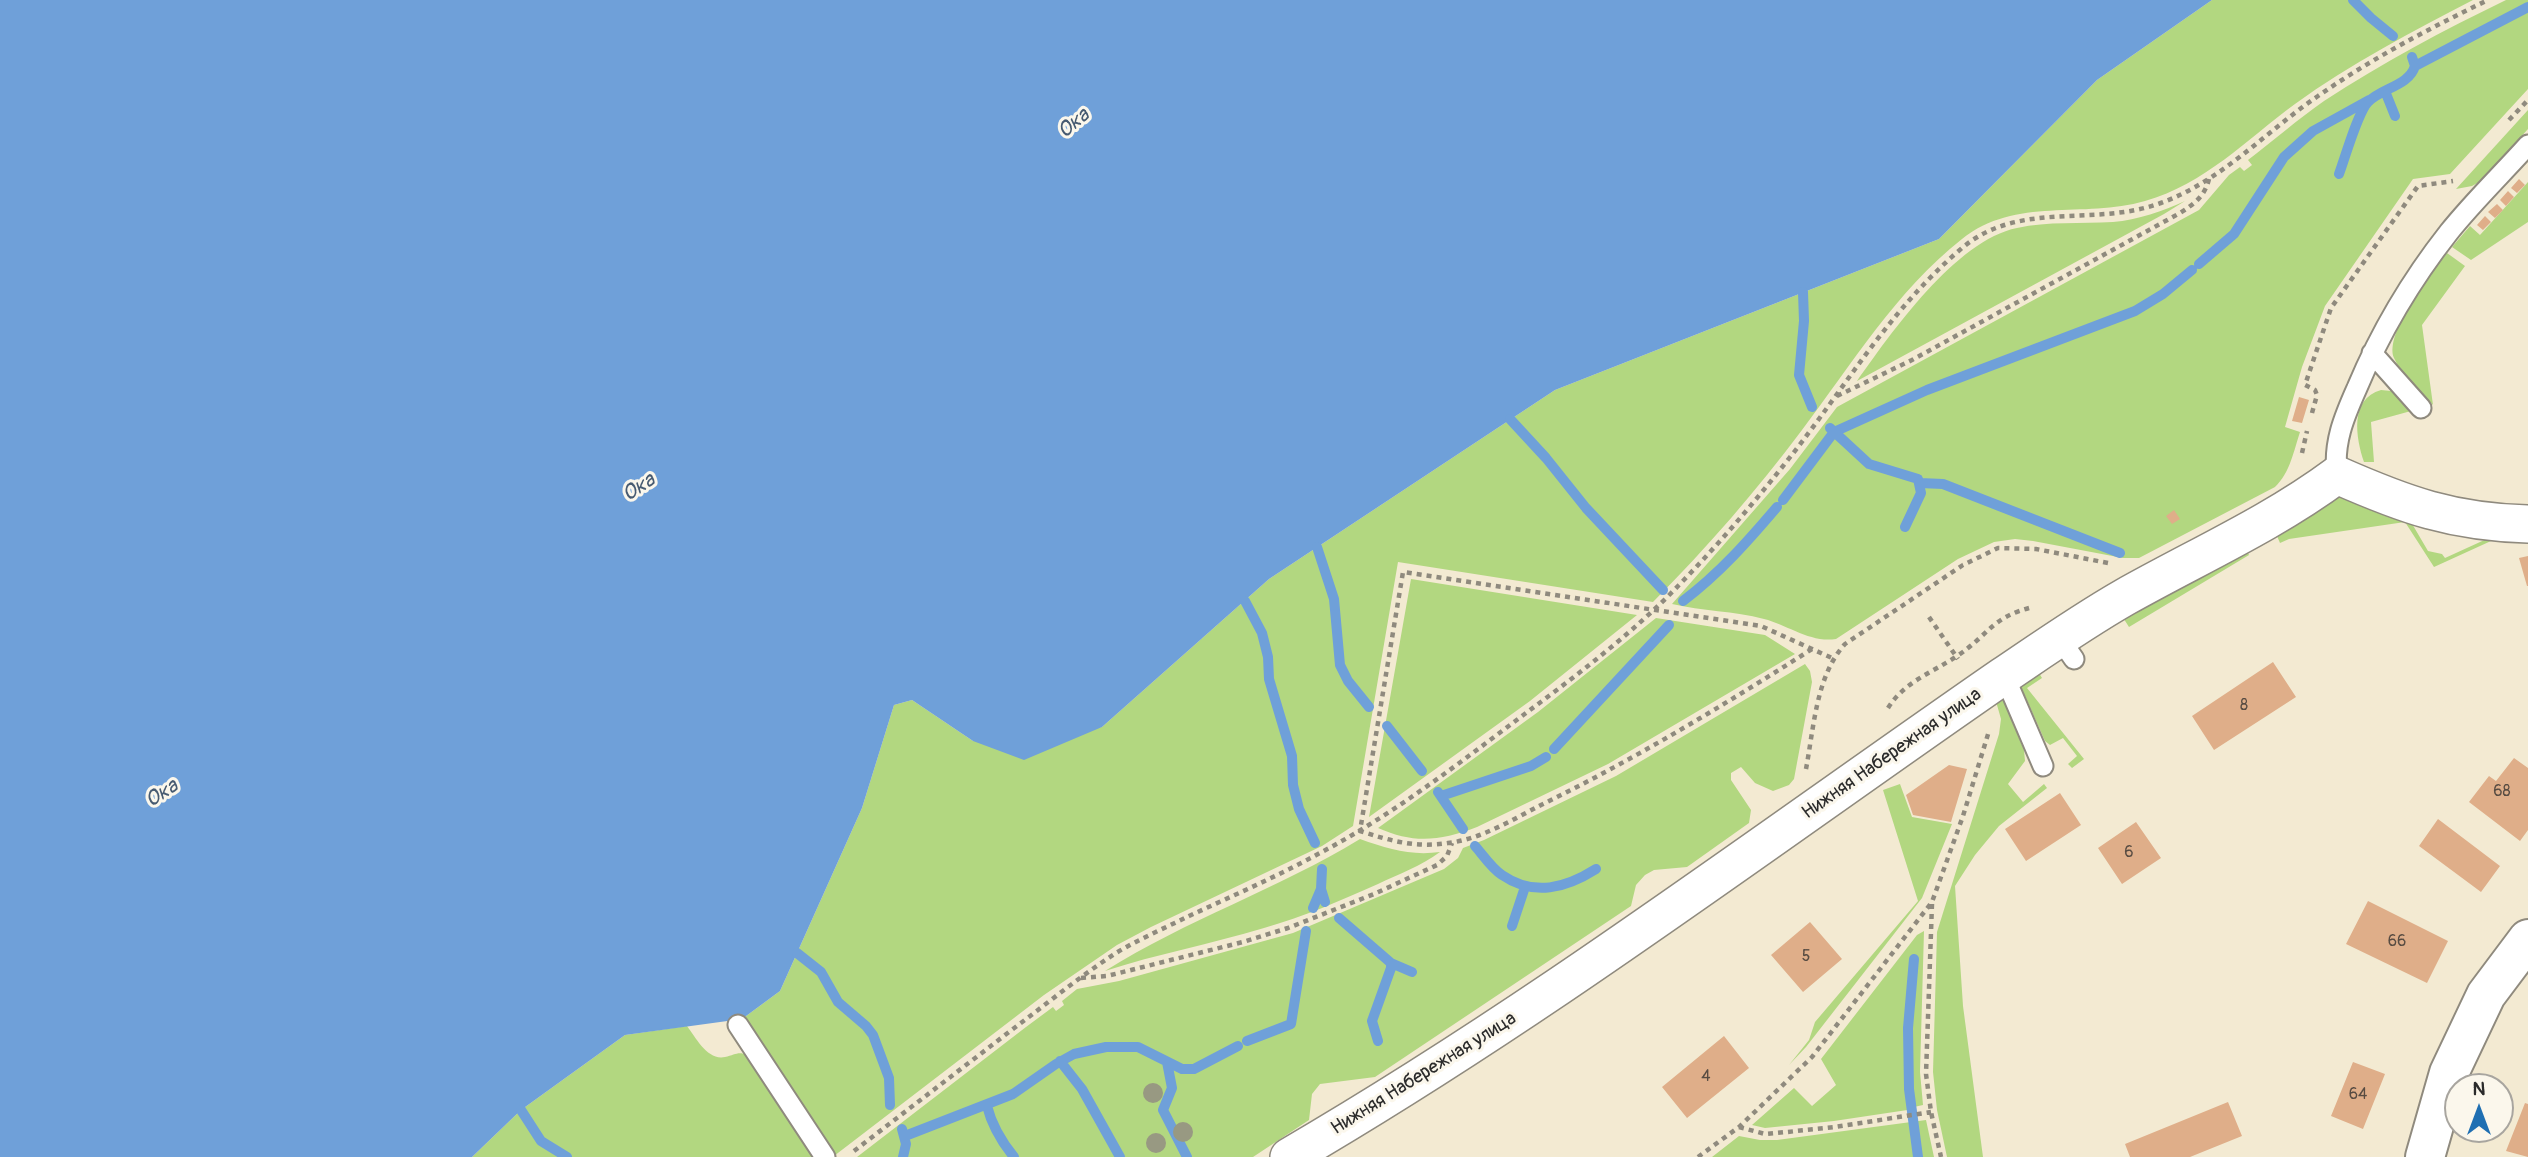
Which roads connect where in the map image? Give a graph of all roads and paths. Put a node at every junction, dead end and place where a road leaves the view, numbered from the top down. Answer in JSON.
{"nodes":[{"id":1,"x":2488,"y":0,"type":"edge"},
{"id":2,"x":2528,"y":100,"type":"edge"},
{"id":3,"x":2503,"y":127,"type":"dead end"},
{"id":4,"x":2528,"y":145,"type":"edge"},
{"id":5,"x":2460,"y":173,"type":"dead end"},
{"id":6,"x":2209,"y":179,"type":"junction"},
{"id":7,"x":2372,"y":353,"type":"junction"},
{"id":8,"x":1836,"y":397,"type":"junction"},
{"id":9,"x":2421,"y":408,"type":"dead end"},
{"id":10,"x":2300,"y":458,"type":"dead end"},
{"id":11,"x":2337,"y":475,"type":"junction"},
{"id":12,"x":2528,"y":524,"type":"edge"},
{"id":13,"x":2114,"y":565,"type":"dead end"},
{"id":14,"x":2035,"y":607,"type":"dead end"},
{"id":15,"x":1651,"y":611,"type":"junction"},
{"id":16,"x":1929,"y":617,"type":"dead end"},
{"id":17,"x":1812,"y":649,"type":"junction"},
{"id":18,"x":1956,"y":657,"type":"junction"},
{"id":19,"x":1832,"y":658,"type":"junction"},
{"id":20,"x":1962,"y":666,"type":"dead end"},
{"id":21,"x":2004,"y":675,"type":"junction"},
{"id":22,"x":1884,"y":715,"type":"dead end"},
{"id":23,"x":1991,"y":722,"type":"dead end"},
{"id":24,"x":2043,"y":766,"type":"dead end"},
{"id":25,"x":1806,"y":771,"type":"dead end"},
{"id":26,"x":1360,"y":831,"type":"junction"},
{"id":27,"x":1452,"y":843,"type":"junction"},
{"id":28,"x":1932,"y":902,"type":"junction"},
{"id":29,"x":2528,"y":939,"type":"edge"},
{"id":30,"x":1080,"y":978,"type":"junction"},
{"id":31,"x":738,"y":1025,"type":"dead end"},
{"id":32,"x":1931,"y":1112,"type":"junction"},
{"id":33,"x":1739,"y":1127,"type":"junction"},
{"id":34,"x":825,"y":1157,"type":"edge"},
{"id":35,"x":846,"y":1157,"type":"edge"},
{"id":36,"x":1289,"y":1157,"type":"edge"},
{"id":37,"x":1698,"y":1157,"type":"edge"},
{"id":38,"x":1941,"y":1157,"type":"edge"},
{"id":39,"x":2425,"y":1157,"type":"edge"}],
"edges":[{"from":1,"to":6,"type":"path"},
{"from":2,"to":3,"type":"path"},
{"from":4,"to":7,"type":"lane"},
{"from":5,"to":10,"type":"path"},
{"from":6,"to":8,"type":"path"},
{"from":6,"to":8,"type":"path"},
{"from":7,"to":9,"type":"lane"},
{"from":7,"to":11,"type":"lane"},
{"from":8,"to":15,"type":"path"},
{"from":11,"to":12,"type":"street"},
{"from":11,"to":21,"type":"street","name":"Нижняя Набережная улица"},
{"from":13,"to":19,"type":"path"},
{"from":14,"to":18,"type":"path"},
{"from":15,"to":17,"type":"path"},
{"from":15,"to":26,"type":"path"},
{"from":15,"to":26,"type":"path"},
{"from":16,"to":18,"type":"path"},
{"from":17,"to":19,"type":"path"},
{"from":17,"to":27,"type":"path"},
{"from":18,"to":20,"type":"path"},
{"from":18,"to":22,"type":"path"},
{"from":19,"to":25,"type":"path"},
{"from":21,"to":24,"type":"lane"},
{"from":21,"to":36,"type":"street","name":"Нижняя Набережная улица"},
{"from":23,"to":28,"type":"path"},
{"from":26,"to":27,"type":"path"},
{"from":26,"to":30,"type":"path"},
{"from":27,"to":30,"type":"path"},
{"from":28,"to":32,"type":"path"},
{"from":28,"to":33,"type":"path"},
{"from":29,"to":39,"type":"street"},
{"from":30,"to":35,"type":"path"},
{"from":31,"to":34,"type":"lane"},
{"from":32,"to":33,"type":"path"},
{"from":32,"to":38,"type":"path"},
{"from":33,"to":37,"type":"path"}]}
